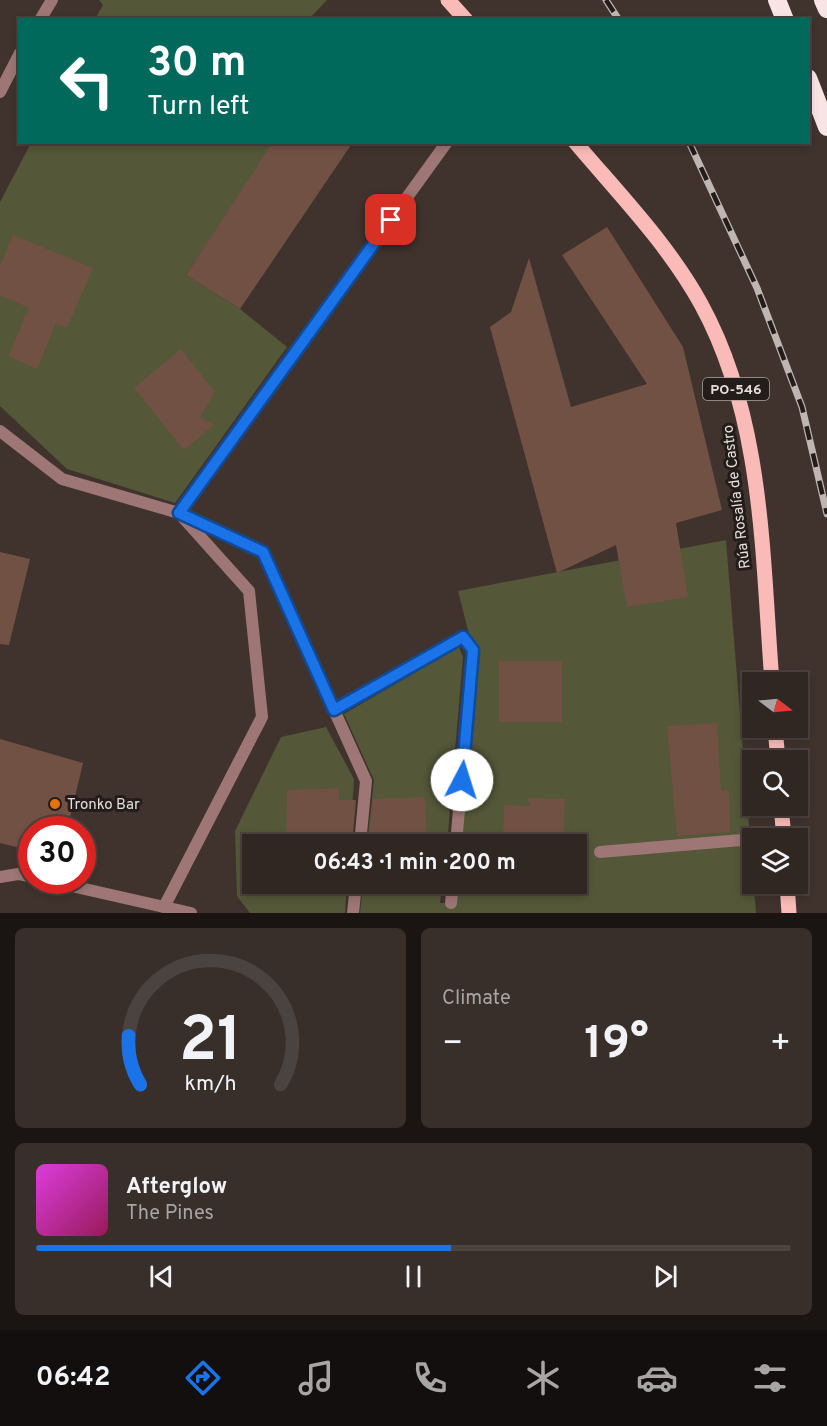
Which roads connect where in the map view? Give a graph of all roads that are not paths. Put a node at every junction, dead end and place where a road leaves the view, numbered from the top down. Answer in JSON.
{"nodes":[{"id":1,"x":52,"y":0,"type":"edge"},
{"id":2,"x":448,"y":0,"type":"edge"},
{"id":3,"x":777,"y":0,"type":"edge"},
{"id":4,"x":824,"y":0,"type":"edge"},
{"id":5,"x":827,"y":9,"type":"edge"},
{"id":6,"x":41,"y":18,"type":"edge"},
{"id":7,"x":464,"y":18,"type":"edge"},
{"id":8,"x":784,"y":18,"type":"edge"},
{"id":9,"x":18,"y":57,"type":"edge"},
{"id":10,"x":810,"y":83,"type":"edge"},
{"id":11,"x":0,"y":92,"type":"edge"},
{"id":12,"x":827,"y":127,"type":"edge"},
{"id":13,"x":446,"y":144,"type":"edge"},
{"id":14,"x":577,"y":144,"type":"edge"},
{"id":15,"x":0,"y":431,"type":"edge"},
{"id":16,"x":179,"y":513,"type":"junction"},
{"id":17,"x":771,"y":672,"type":"edge"},
{"id":18,"x":334,"y":710,"type":"junction"},
{"id":19,"x":361,"y":834,"type":"edge"},
{"id":20,"x":457,"y":834,"type":"edge"},
{"id":21,"x":742,"y":840,"type":"edge"},
{"id":22,"x":600,"y":852,"type":"dead end"},
{"id":23,"x":18,"y":874,"type":"edge"},
{"id":24,"x":0,"y":877,"type":"edge"},
{"id":25,"x":96,"y":892,"type":"edge"},
{"id":26,"x":355,"y":894,"type":"edge"},
{"id":27,"x":452,"y":894,"type":"edge"},
{"id":28,"x":788,"y":894,"type":"edge"},
{"id":29,"x":451,"y":903,"type":"dead end"},
{"id":30,"x":164,"y":907,"type":"junction"},
{"id":31,"x":191,"y":913,"type":"edge"},
{"id":32,"x":353,"y":913,"type":"edge"},
{"id":33,"x":789,"y":913,"type":"edge"}],
"edges":[{"from":1,"to":6,"type":"street"},
{"from":2,"to":7,"type":"main road"},
{"from":3,"to":8,"type":"highway"},
{"from":4,"to":5,"type":"highway"},
{"from":9,"to":11,"type":"street"},
{"from":10,"to":12,"type":"highway"},
{"from":13,"to":16,"type":"street"},
{"from":14,"to":17,"type":"main road","name":"Rúa Rosalía de Castro","number":"PO-546"},
{"from":15,"to":16,"type":"street"},
{"from":16,"to":18,"type":"street"},
{"from":16,"to":30,"type":"street"},
{"from":18,"to":19,"type":"street"},
{"from":18,"to":20,"type":"street"},
{"from":21,"to":22,"type":"street"},
{"from":23,"to":24,"type":"street"},
{"from":25,"to":30,"type":"street"},
{"from":26,"to":32,"type":"street"},
{"from":27,"to":29,"type":"street"},
{"from":28,"to":33,"type":"main road"},
{"from":30,"to":31,"type":"street"}]}
